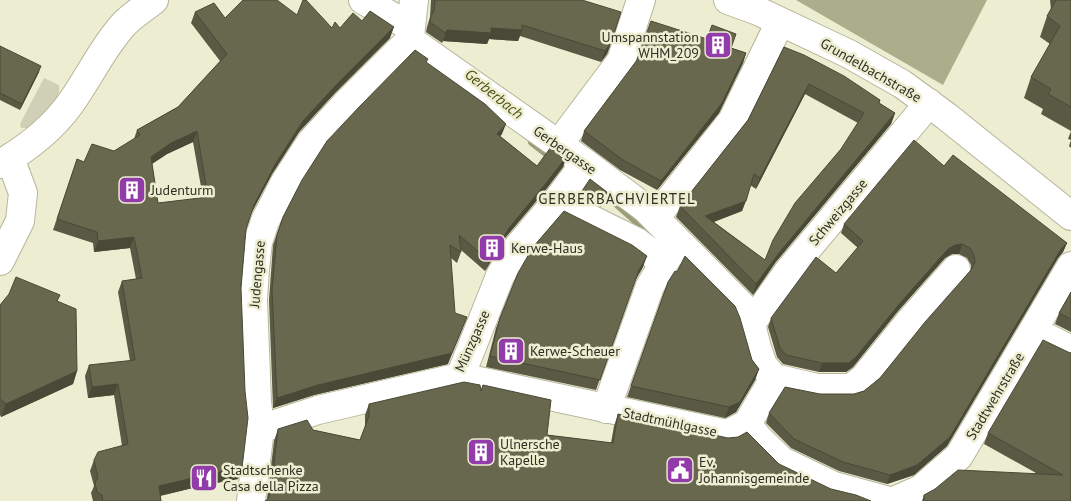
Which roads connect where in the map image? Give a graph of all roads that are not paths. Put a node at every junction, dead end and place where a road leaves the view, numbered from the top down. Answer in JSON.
{"nodes":[{"id":1,"x":154,"y":0,"type":"edge"},
{"id":2,"x":364,"y":0,"type":"edge"},
{"id":3,"x":414,"y":0,"type":"edge"},
{"id":4,"x":641,"y":0,"type":"edge"},
{"id":5,"x":728,"y":0,"type":"edge"},
{"id":6,"x":780,"y":22,"type":"junction"},
{"id":7,"x":410,"y":34,"type":"junction"},
{"id":8,"x":929,"y":103,"type":"junction"},
{"id":9,"x":558,"y":145,"type":"junction"},
{"id":10,"x":5,"y":161,"type":"edge"},
{"id":11,"x":585,"y":163,"type":"junction"},
{"id":12,"x":556,"y":202,"type":"junction"},
{"id":13,"x":1071,"y":216,"type":"edge"},
{"id":14,"x":655,"y":218,"type":"junction"},
{"id":15,"x":671,"y":253,"type":"junction"},
{"id":16,"x":0,"y":261,"type":"edge"},
{"id":17,"x":1071,"y":266,"type":"edge"},
{"id":18,"x":956,"y":269,"type":"dead end"},
{"id":19,"x":751,"y":324,"type":"junction"},
{"id":20,"x":1034,"y":332,"type":"junction"},
{"id":21,"x":1071,"y":350,"type":"edge"},
{"id":22,"x":460,"y":376,"type":"junction"},
{"id":23,"x":774,"y":378,"type":"junction"},
{"id":24,"x":606,"y":409,"type":"junction"},
{"id":25,"x":747,"y":424,"type":"junction"},
{"id":26,"x":260,"y":429,"type":"junction"},
{"id":27,"x":252,"y":501,"type":"edge"},
{"id":28,"x":889,"y":501,"type":"edge"},
{"id":29,"x":894,"y":501,"type":"edge"}],
"edges":[{"from":1,"to":10,"type":"street"},
{"from":2,"to":7,"type":"street","name":"Gerbergasse"},
{"from":3,"to":7,"type":"street"},
{"from":4,"to":9,"type":"street"},
{"from":5,"to":6,"type":"street","name":"Grundelbachstraße"},
{"from":6,"to":8,"type":"street","name":"Grundelbachstraße"},
{"from":6,"to":14,"type":"street"},
{"from":7,"to":9,"type":"street","name":"Gerbergasse"},
{"from":7,"to":26,"type":"street","name":"Judengasse"},
{"from":8,"to":13,"type":"street","name":"Grundelbachstraße"},
{"from":8,"to":19,"type":"street","name":"Schweizgasse"},
{"from":9,"to":11,"type":"street","name":"Gerbergasse"},
{"from":10,"to":16,"type":"street"},
{"from":11,"to":12,"type":"street","name":"Münzgasse"},
{"from":11,"to":14,"type":"street","name":"Gerbergasse"},
{"from":12,"to":15,"type":"street"},
{"from":12,"to":22,"type":"street","name":"Münzgasse"},
{"from":14,"to":15,"type":"street","name":"Gerbergasse"},
{"from":15,"to":19,"type":"street","name":"Gerbergasse"},
{"from":15,"to":24,"type":"street"},
{"from":17,"to":20,"type":"street","name":"Stadtwehrstraße"},
{"from":18,"to":23,"type":"street"},
{"from":19,"to":23,"type":"street","name":"Gerbergasse"},
{"from":20,"to":21,"type":"street"},
{"from":20,"to":29,"type":"street","name":"Stadtwehrstraße"},
{"from":22,"to":24,"type":"street","name":"Stadtmühlgasse"},
{"from":22,"to":26,"type":"street","name":"Münzgasse"},
{"from":23,"to":25,"type":"street"},
{"from":24,"to":25,"type":"street","name":"Stadtmühlgasse"},
{"from":25,"to":28,"type":"street"},
{"from":26,"to":27,"type":"street","name":"Judengasse"}]}
